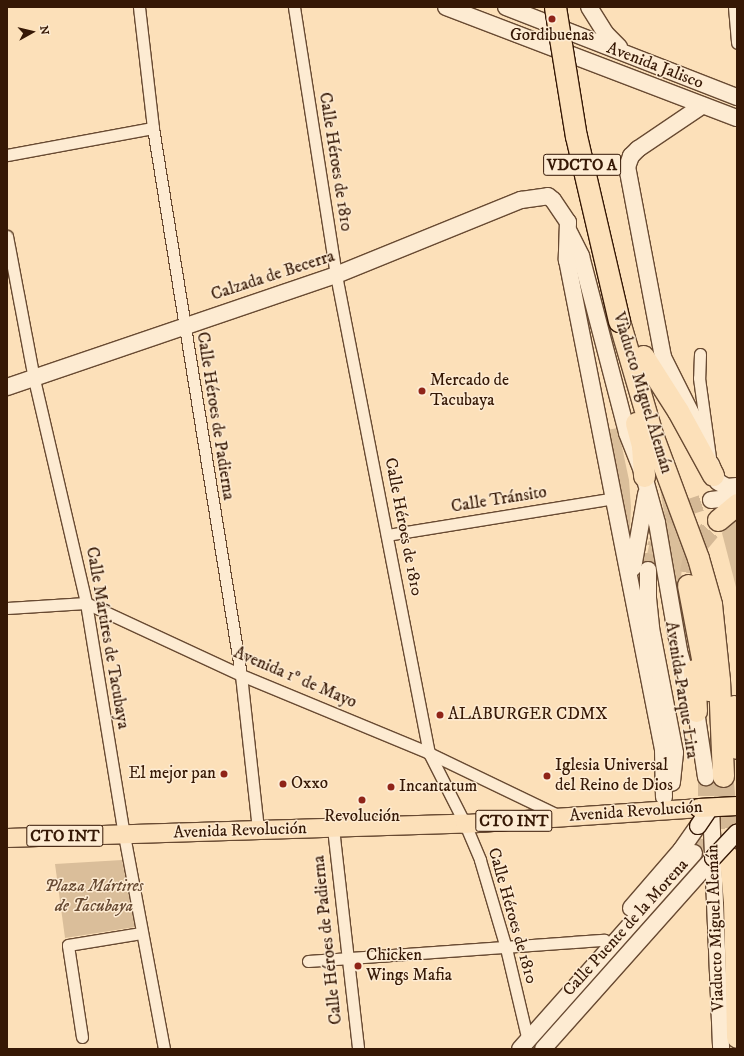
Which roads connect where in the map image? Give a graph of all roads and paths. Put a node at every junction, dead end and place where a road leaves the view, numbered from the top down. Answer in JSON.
{"nodes":[{"id":1,"x":139,"y":7,"type":"edge"},
{"id":2,"x":294,"y":7,"type":"edge"},
{"id":3,"x":446,"y":7,"type":"edge"},
{"id":4,"x":506,"y":7,"type":"edge"},
{"id":5,"x":555,"y":7,"type":"edge"},
{"id":6,"x":568,"y":7,"type":"edge"},
{"id":7,"x":589,"y":7,"type":"edge"},
{"id":8,"x":734,"y":7,"type":"edge"},
{"id":9,"x":737,"y":42,"type":"edge"},
{"id":10,"x":627,"y":53,"type":"junction"},
{"id":11,"x":737,"y":97,"type":"edge"},
{"id":12,"x":703,"y":105,"type":"junction"},
{"id":13,"x":737,"y":118,"type":"edge"},
{"id":14,"x":153,"y":128,"type":"junction"},
{"id":15,"x":7,"y":155,"type":"edge"},
{"id":16,"x":548,"y":196,"type":"joint"},
{"id":17,"x":569,"y":232,"type":"junction"},
{"id":18,"x":7,"y":236,"type":"edge"},
{"id":19,"x":336,"y":275,"type":"junction"},
{"id":20,"x":183,"y":326,"type":"junction"},
{"id":21,"x":625,"y":327,"type":"junction"},
{"id":22,"x":700,"y":354,"type":"dead end"},
{"id":23,"x":643,"y":356,"type":"junction"},
{"id":24,"x":34,"y":379,"type":"junction"},
{"id":25,"x":7,"y":387,"type":"edge"},
{"id":26,"x":712,"y":466,"type":"junction"},
{"id":27,"x":645,"y":481,"type":"junction"},
{"id":28,"x":737,"y":486,"type":"edge"},
{"id":29,"x":737,"y":497,"type":"edge"},
{"id":30,"x":615,"y":498,"type":"junction"},
{"id":31,"x":711,"y":500,"type":"tunnel mouth"},
{"id":32,"x":737,"y":504,"type":"edge"},
{"id":33,"x":718,"y":520,"type":"tunnel mouth"},
{"id":34,"x":387,"y":535,"type":"junction"},
{"id":35,"x":648,"y":570,"type":"tunnel mouth"},
{"id":36,"x":631,"y":580,"type":"junction"},
{"id":37,"x":86,"y":603,"type":"junction"},
{"id":38,"x":7,"y":608,"type":"edge"},
{"id":39,"x":241,"y":675,"type":"junction"},
{"id":40,"x":696,"y":711,"type":"junction"},
{"id":41,"x":737,"y":748,"type":"edge"},
{"id":42,"x":429,"y":753,"type":"junction"},
{"id":43,"x":717,"y":773,"type":"junction"},
{"id":44,"x":659,"y":804,"type":"junction"},
{"id":45,"x":737,"y":806,"type":"edge"},
{"id":46,"x":705,"y":808,"type":"junction"},
{"id":47,"x":562,"y":818,"type":"junction"},
{"id":48,"x":465,"y":824,"type":"junction"},
{"id":49,"x":333,"y":828,"type":"junction"},
{"id":50,"x":258,"y":830,"type":"junction"},
{"id":51,"x":737,"y":832,"type":"edge"},
{"id":52,"x":124,"y":835,"type":"junction"},
{"id":53,"x":7,"y":838,"type":"edge"},
{"id":54,"x":694,"y":853,"type":"tunnel mouth"},
{"id":55,"x":716,"y":861,"type":"junction"},
{"id":56,"x":141,"y":933,"type":"junction"},
{"id":57,"x":604,"y":940,"type":"junction"},
{"id":58,"x":506,"y":948,"type":"junction"},
{"id":59,"x":346,"y":958,"type":"junction"},
{"id":60,"x":308,"y":961,"type":"dead end"},
{"id":61,"x":556,"y":1011,"type":"junction"},
{"id":62,"x":82,"y":1037,"type":"dead end"},
{"id":63,"x":737,"y":1038,"type":"edge"},
{"id":64,"x":524,"y":1045,"type":"edge"},
{"id":65,"x":164,"y":1049,"type":"edge"},
{"id":66,"x":358,"y":1049,"type":"edge"},
{"id":67,"x":543,"y":1049,"type":"edge"},
{"id":68,"x":721,"y":1049,"type":"edge"}],
"edges":[{"from":1,"to":14,"type":"street","name":"Calle Héroes de Padierna"},
{"from":2,"to":19,"type":"street","name":"Calle Héroes de 1810"},
{"from":3,"to":12,"type":"main road","name":"Avenida Jalisco"},
{"from":4,"to":10,"type":"main road","name":"Avenida Jalisco"},
{"from":5,"to":21,"type":"highway","name":"Viaducto Miguel Alemán","number":"VDCTO A","bridge":true},
{"from":6,"to":21,"type":"highway","name":"Viaducto Miguel Alemán","number":"VDCTO A"},
{"from":7,"to":10,"type":"main road"},
{"from":8,"to":9,"type":"street"},
{"from":10,"to":11,"type":"main road","name":"Avenida Jalisco"},
{"from":12,"to":13,"type":"main road","name":"Avenida Jalisco"},
{"from":12,"to":26,"type":"main road","name":"Viaducto Miguel Alemán"},
{"from":14,"to":15,"type":"street"},
{"from":14,"to":20,"type":"street","name":"Calle Héroes de Padierna"},
{"from":16,"to":17,"type":"main road","name":"Viaducto Miguel Alemán"},
{"from":16,"to":19,"type":"main road","name":"Calzada de Becerra"},
{"from":17,"to":27,"type":"main road","name":"Viaducto Miguel Alemán"},
{"from":17,"to":30,"type":"main road","name":"Viaducto Miguel Alemán"},
{"from":18,"to":24,"type":"street","name":"Calle Mártires de Tacubaya"},
{"from":19,"to":20,"type":"main road","name":"Calzada de Becerra"},
{"from":19,"to":34,"type":"street","name":"Calle Héroes de 1810"},
{"from":20,"to":24,"type":"main road","name":"Calzada de Becerra"},
{"from":20,"to":39,"type":"street","name":"Calle Héroes de Padierna"},
{"from":21,"to":23,"type":"highway","name":"Viaducto Miguel Alemán","number":"VDCTO A"},
{"from":21,"to":27,"type":"highway"},
{"from":21,"to":43,"type":"highway","name":"Viaducto Miguel Alemán","number":"VDCTO A"},
{"from":22,"to":26,"type":"street"},
{"from":23,"to":26,"type":"highway"},
{"from":23,"to":41,"type":"highway","name":"Viaducto Miguel Alemán","number":"VDCTO A"},
{"from":24,"to":25,"type":"main road","name":"Calzada de Becerra"},
{"from":24,"to":37,"type":"street","name":"Calle Mártires de Tacubaya"},
{"from":26,"to":28,"type":"main road"},
{"from":27,"to":36,"type":"main road"},
{"from":27,"to":40,"type":"main road","name":"Viaducto Miguel Alemán"},
{"from":29,"to":31,"type":"main road"},
{"from":30,"to":34,"type":"street","name":"Calle Tránsito"},
{"from":30,"to":36,"type":"main road","name":"Viaducto Miguel Alemán"},
{"from":32,"to":33,"type":"highway"},
{"from":34,"to":42,"type":"street","name":"Calle Héroes de 1810"},
{"from":35,"to":44,"type":"main road","name":"Avenida Parque Lira"},
{"from":36,"to":44,"type":"main road","name":"Viaducto Miguel Alemán"},
{"from":37,"to":38,"type":"street","name":"Avenida 1º de Mayo"},
{"from":37,"to":39,"type":"street","name":"Avenida 1º de Mayo"},
{"from":37,"to":52,"type":"street","name":"Calle Mártires de Tacubaya"},
{"from":39,"to":42,"type":"street","name":"Avenida 1º de Mayo"},
{"from":39,"to":50,"type":"street","name":"Calle Héroes de Padierna"},
{"from":40,"to":43,"type":"main road"},
{"from":40,"to":43,"type":"highway"},
{"from":42,"to":47,"type":"street","name":"Avenida 1º de Mayo"},
{"from":42,"to":48,"type":"street","name":"Calle Héroes de 1810"},
{"from":44,"to":46,"type":"main road","name":"Avenida Revolución","number":"CTO INT"},
{"from":44,"to":47,"type":"main road","name":"Avenida Revolución","number":"CTO INT"},
{"from":45,"to":46,"type":"main road","name":"Avenida Revolución","number":"CTO INT","bridge":true},
{"from":46,"to":55,"type":"main road","name":"Viaducto Miguel Alemán"},
{"from":46,"to":57,"type":"main road","name":"Calle Puente de la Morena","bridge":true},
{"from":47,"to":48,"type":"main road","name":"Avenida Revolución","number":"CTO INT"},
{"from":48,"to":49,"type":"main road","name":"Avenida Revolución","number":"CTO INT"},
{"from":48,"to":58,"type":"street","name":"Calle Héroes de 1810"},
{"from":49,"to":50,"type":"main road","name":"Avenida Revolución","number":"CTO INT"},
{"from":49,"to":59,"type":"street","name":"Calle Héroes de Padierna"},
{"from":50,"to":52,"type":"main road","name":"Avenida Revolución","number":"CTO INT"},
{"from":51,"to":55,"type":"main road","name":"Calle Puente de la Morena","bridge":true},
{"from":52,"to":53,"type":"main road","name":"Avenida Revolución","number":"CTO INT"},
{"from":52,"to":56,"type":"street","name":"Calle Mártires de Tacubaya"},
{"from":54,"to":61,"type":"main road","name":"Calle Puente de la Morena"},
{"from":55,"to":63,"type":"highway","name":"Viaducto Miguel Alemán"},
{"from":55,"to":67,"type":"main road","name":"Calle Puente de la Morena"},
{"from":55,"to":68,"type":"main road","name":"Viaducto Miguel Alemán"},
{"from":56,"to":62,"type":"street"},
{"from":56,"to":65,"type":"street","name":"Calle Mártires de Tacubaya"},
{"from":57,"to":58,"type":"street"},
{"from":57,"to":61,"type":"main road","name":"Calle Puente de la Morena"},
{"from":58,"to":59,"type":"street"},
{"from":58,"to":64,"type":"street","name":"Calle Héroes de 1810"},
{"from":59,"to":60,"type":"street"},
{"from":59,"to":66,"type":"street","name":"Calle Héroes de Padierna"},
{"from":61,"to":64,"type":"main road","name":"Calle Puente de la Morena"}]}
